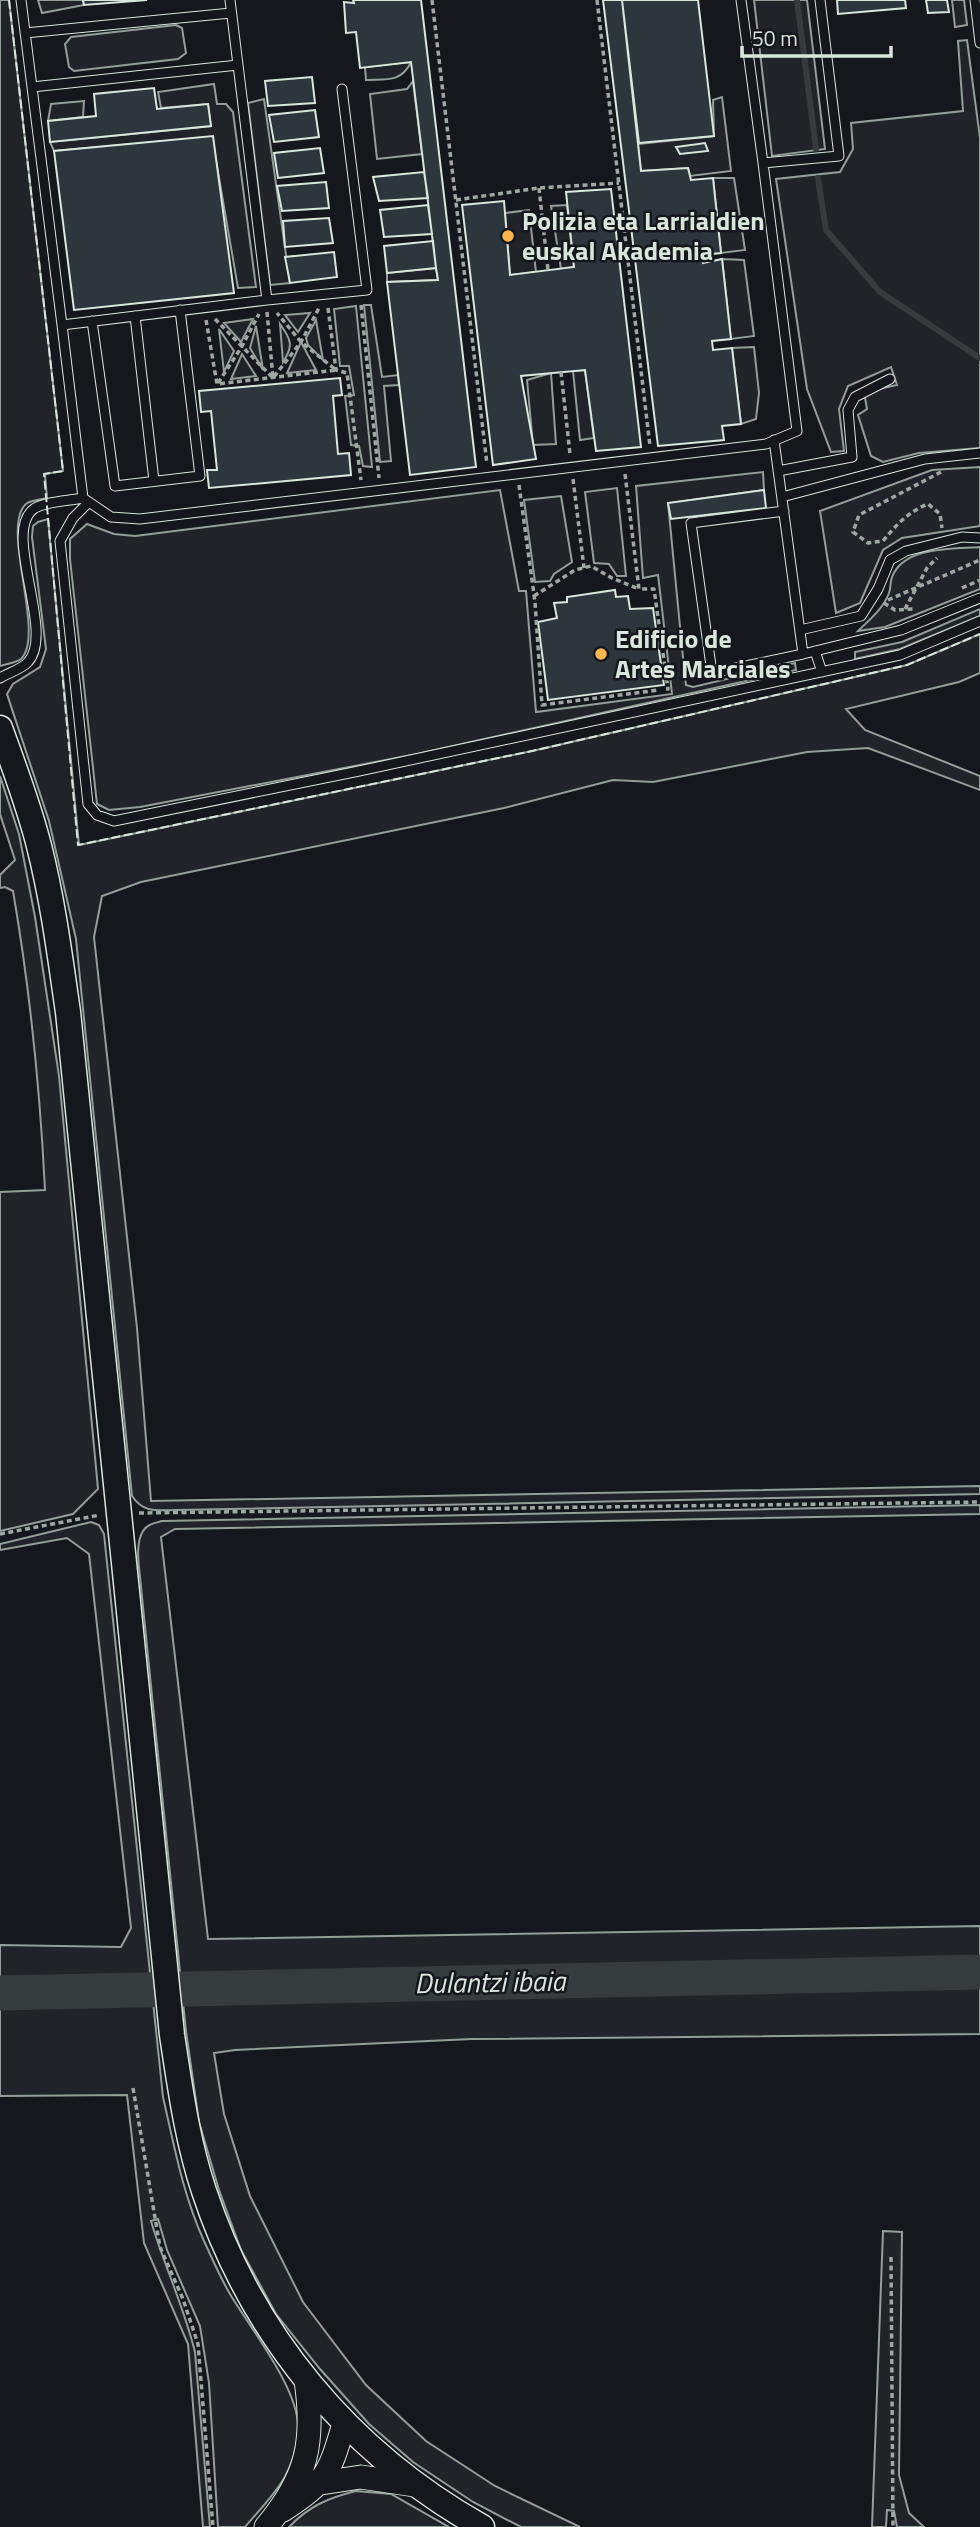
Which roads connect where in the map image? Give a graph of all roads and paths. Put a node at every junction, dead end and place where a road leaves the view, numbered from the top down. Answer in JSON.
{"nodes":[{"id":1,"x":21,"y":0,"type":"edge"},
{"id":2,"x":230,"y":0,"type":"edge"},
{"id":3,"x":432,"y":0,"type":"edge"},
{"id":4,"x":597,"y":0,"type":"edge"},
{"id":5,"x":741,"y":0,"type":"edge"},
{"id":6,"x":820,"y":0,"type":"edge"},
{"id":7,"x":975,"y":0,"type":"edge"},
{"id":8,"x":231,"y":13,"type":"junction"},
{"id":9,"x":25,"y":33,"type":"junction"},
{"id":10,"x":980,"y":43,"type":"edge"},
{"id":11,"x":238,"y":65,"type":"junction"},
{"id":12,"x":32,"y":87,"type":"junction"},
{"id":13,"x":342,"y":89,"type":"dead end"},
{"id":14,"x":763,"y":163,"type":"junction"},
{"id":15,"x":619,"y":183,"type":"junction"},
{"id":16,"x":539,"y":188,"type":"junction"},
{"id":17,"x":456,"y":201,"type":"junction"},
{"id":18,"x":548,"y":270,"type":"dead end"},
{"id":19,"x":359,"y":291,"type":"junction"},
{"id":20,"x":327,"y":294,"type":"junction"},
{"id":21,"x":267,"y":300,"type":"junction"},
{"id":22,"x":204,"y":308,"type":"junction"},
{"id":23,"x":180,"y":310,"type":"junction"},
{"id":24,"x":135,"y":316,"type":"junction"},
{"id":25,"x":92,"y":321,"type":"junction"},
{"id":26,"x":62,"y":325,"type":"junction"},
{"id":27,"x":301,"y":342,"type":"junction"},
{"id":28,"x":241,"y":348,"type":"junction"},
{"id":29,"x":337,"y":370,"type":"junction"},
{"id":30,"x":273,"y":378,"type":"junction"},
{"id":31,"x":890,"y":379,"type":"dead end"},
{"id":32,"x":217,"y":384,"type":"junction"},
{"id":33,"x":774,"y":440,"type":"junction"},
{"id":34,"x":980,"y":453,"type":"edge"},
{"id":35,"x":651,"y":458,"type":"junction"},
{"id":36,"x":624,"y":461,"type":"junction"},
{"id":37,"x":778,"y":471,"type":"junction"},
{"id":38,"x":942,"y":472,"type":"dead end"},
{"id":39,"x":517,"y":474,"type":"junction"},
{"id":40,"x":489,"y":477,"type":"junction"},
{"id":41,"x":154,"y":481,"type":"junction"},
{"id":42,"x":380,"y":491,"type":"junction"},
{"id":43,"x":363,"y":492,"type":"junction"},
{"id":44,"x":782,"y":497,"type":"junction"},
{"id":45,"x":86,"y":500,"type":"junction"},
{"id":46,"x":784,"y":511,"type":"junction"},
{"id":47,"x":980,"y":538,"type":"edge"},
{"id":48,"x":942,"y":541,"type":"dead end"},
{"id":49,"x":941,"y":554,"type":"dead end"},
{"id":50,"x":980,"y":560,"type":"edge"},
{"id":51,"x":980,"y":580,"type":"edge"},
{"id":52,"x":916,"y":588,"type":"junction"},
{"id":53,"x":639,"y":589,"type":"junction"},
{"id":54,"x":958,"y":590,"type":"dead end"},
{"id":55,"x":534,"y":596,"type":"junction"},
{"id":56,"x":980,"y":598,"type":"edge"},
{"id":57,"x":924,"y":604,"type":"dead end"},
{"id":58,"x":905,"y":609,"type":"junction"},
{"id":59,"x":980,"y":621,"type":"edge"},
{"id":60,"x":800,"y":630,"type":"junction"},
{"id":61,"x":815,"y":651,"type":"junction"},
{"id":62,"x":803,"y":654,"type":"junction"},
{"id":63,"x":822,"y":672,"type":"junction"},
{"id":64,"x":0,"y":678,"type":"edge"},
{"id":65,"x":0,"y":728,"type":"edge"},
{"id":66,"x":980,"y":1502,"type":"edge"},
{"id":67,"x":118,"y":1513,"type":"junction"},
{"id":68,"x":0,"y":1534,"type":"edge"},
{"id":69,"x":133,"y":2088,"type":"dead end"},
{"id":70,"x":891,"y":2257,"type":"dead end"},
{"id":71,"x":306,"y":2380,"type":"junction"},
{"id":72,"x":344,"y":2424,"type":"junction"},
{"id":73,"x":321,"y":2483,"type":"junction"},
{"id":74,"x":415,"y":2485,"type":"junction"},
{"id":75,"x":271,"y":2522,"type":"edge"},
{"id":76,"x":213,"y":2527,"type":"edge"},
{"id":77,"x":482,"y":2527,"type":"edge"},
{"id":78,"x":893,"y":2527,"type":"edge"}],
"edges":[{"from":1,"to":9,"type":"lane"},
{"from":2,"to":8,"type":"lane"},
{"from":3,"to":17,"type":"path"},
{"from":4,"to":15,"type":"path"},
{"from":5,"to":14,"type":"lane"},
{"from":6,"to":14,"type":"lane"},
{"from":7,"to":10,"type":"lane"},
{"from":8,"to":9,"type":"lane"},
{"from":8,"to":11,"type":"lane"},
{"from":9,"to":12,"type":"lane"},
{"from":11,"to":12,"type":"lane"},
{"from":11,"to":21,"type":"lane"},
{"from":12,"to":26,"type":"lane"},
{"from":13,"to":19,"type":"lane"},
{"from":14,"to":33,"type":"lane"},
{"from":15,"to":16,"type":"path"},
{"from":15,"to":35,"type":"path"},
{"from":16,"to":17,"type":"path"},
{"from":16,"to":18,"type":"path"},
{"from":17,"to":40,"type":"path"},
{"from":19,"to":20,"type":"lane"},
{"from":19,"to":42,"type":"path"},
{"from":20,"to":21,"type":"lane"},
{"from":20,"to":27,"type":"path"},
{"from":20,"to":29,"type":"path"},
{"from":21,"to":22,"type":"lane"},
{"from":21,"to":27,"type":"path"},
{"from":21,"to":28,"type":"path"},
{"from":21,"to":30,"type":"path"},
{"from":22,"to":23,"type":"lane"},
{"from":22,"to":28,"type":"path"},
{"from":22,"to":32,"type":"path"},
{"from":23,"to":24,"type":"lane"},
{"from":23,"to":41,"type":"lane"},
{"from":24,"to":25,"type":"lane"},
{"from":24,"to":41,"type":"lane"},
{"from":25,"to":26,"type":"lane"},
{"from":25,"to":41,"type":"lane"},
{"from":26,"to":45,"type":"lane"},
{"from":27,"to":29,"type":"path"},
{"from":27,"to":30,"type":"path"},
{"from":28,"to":30,"type":"path"},
{"from":28,"to":32,"type":"path"},
{"from":29,"to":30,"type":"path"},
{"from":29,"to":43,"type":"path"},
{"from":30,"to":32,"type":"path"},
{"from":31,"to":37,"type":"lane"},
{"from":33,"to":35,"type":"lane"},
{"from":33,"to":37,"type":"lane"},
{"from":34,"to":44,"type":"lane"},
{"from":35,"to":36,"type":"lane"},
{"from":36,"to":39,"type":"lane"},
{"from":36,"to":53,"type":"path"},
{"from":37,"to":44,"type":"lane"},
{"from":38,"to":48,"type":"path"},
{"from":39,"to":40,"type":"lane"},
{"from":39,"to":55,"type":"path"},
{"from":40,"to":42,"type":"lane"},
{"from":42,"to":43,"type":"lane"},
{"from":43,"to":45,"type":"lane"},
{"from":44,"to":46,"type":"lane"},
{"from":45,"to":63,"type":"lane"},
{"from":45,"to":64,"type":"lane"},
{"from":46,"to":60,"type":"lane"},
{"from":46,"to":62,"type":"lane"},
{"from":47,"to":60,"type":"lane"},
{"from":49,"to":52,"type":"path"},
{"from":50,"to":52,"type":"path"},
{"from":51,"to":54,"type":"path"},
{"from":52,"to":58,"type":"path"},
{"from":52,"to":58,"type":"path"},
{"from":53,"to":55,"type":"path"},
{"from":53,"to":55,"type":"path"},
{"from":56,"to":61,"type":"lane"},
{"from":57,"to":58,"type":"path"},
{"from":59,"to":63,"type":"lane"},
{"from":60,"to":62,"type":"lane"},
{"from":61,"to":62,"type":"lane"},
{"from":61,"to":63,"type":"lane"},
{"from":65,"to":67,"type":"main road"},
{"from":66,"to":67,"type":"path"},
{"from":67,"to":68,"type":"path"},
{"from":67,"to":71,"type":"main road"},
{"from":69,"to":76,"type":"path"},
{"from":70,"to":78,"type":"path"},
{"from":71,"to":72,"type":"main road"},
{"from":71,"to":75,"type":"street"},
{"from":72,"to":73,"type":"street"},
{"from":72,"to":74,"type":"main road"},
{"from":73,"to":74,"type":"street"},
{"from":73,"to":75,"type":"street"},
{"from":74,"to":77,"type":"main road"}]}
